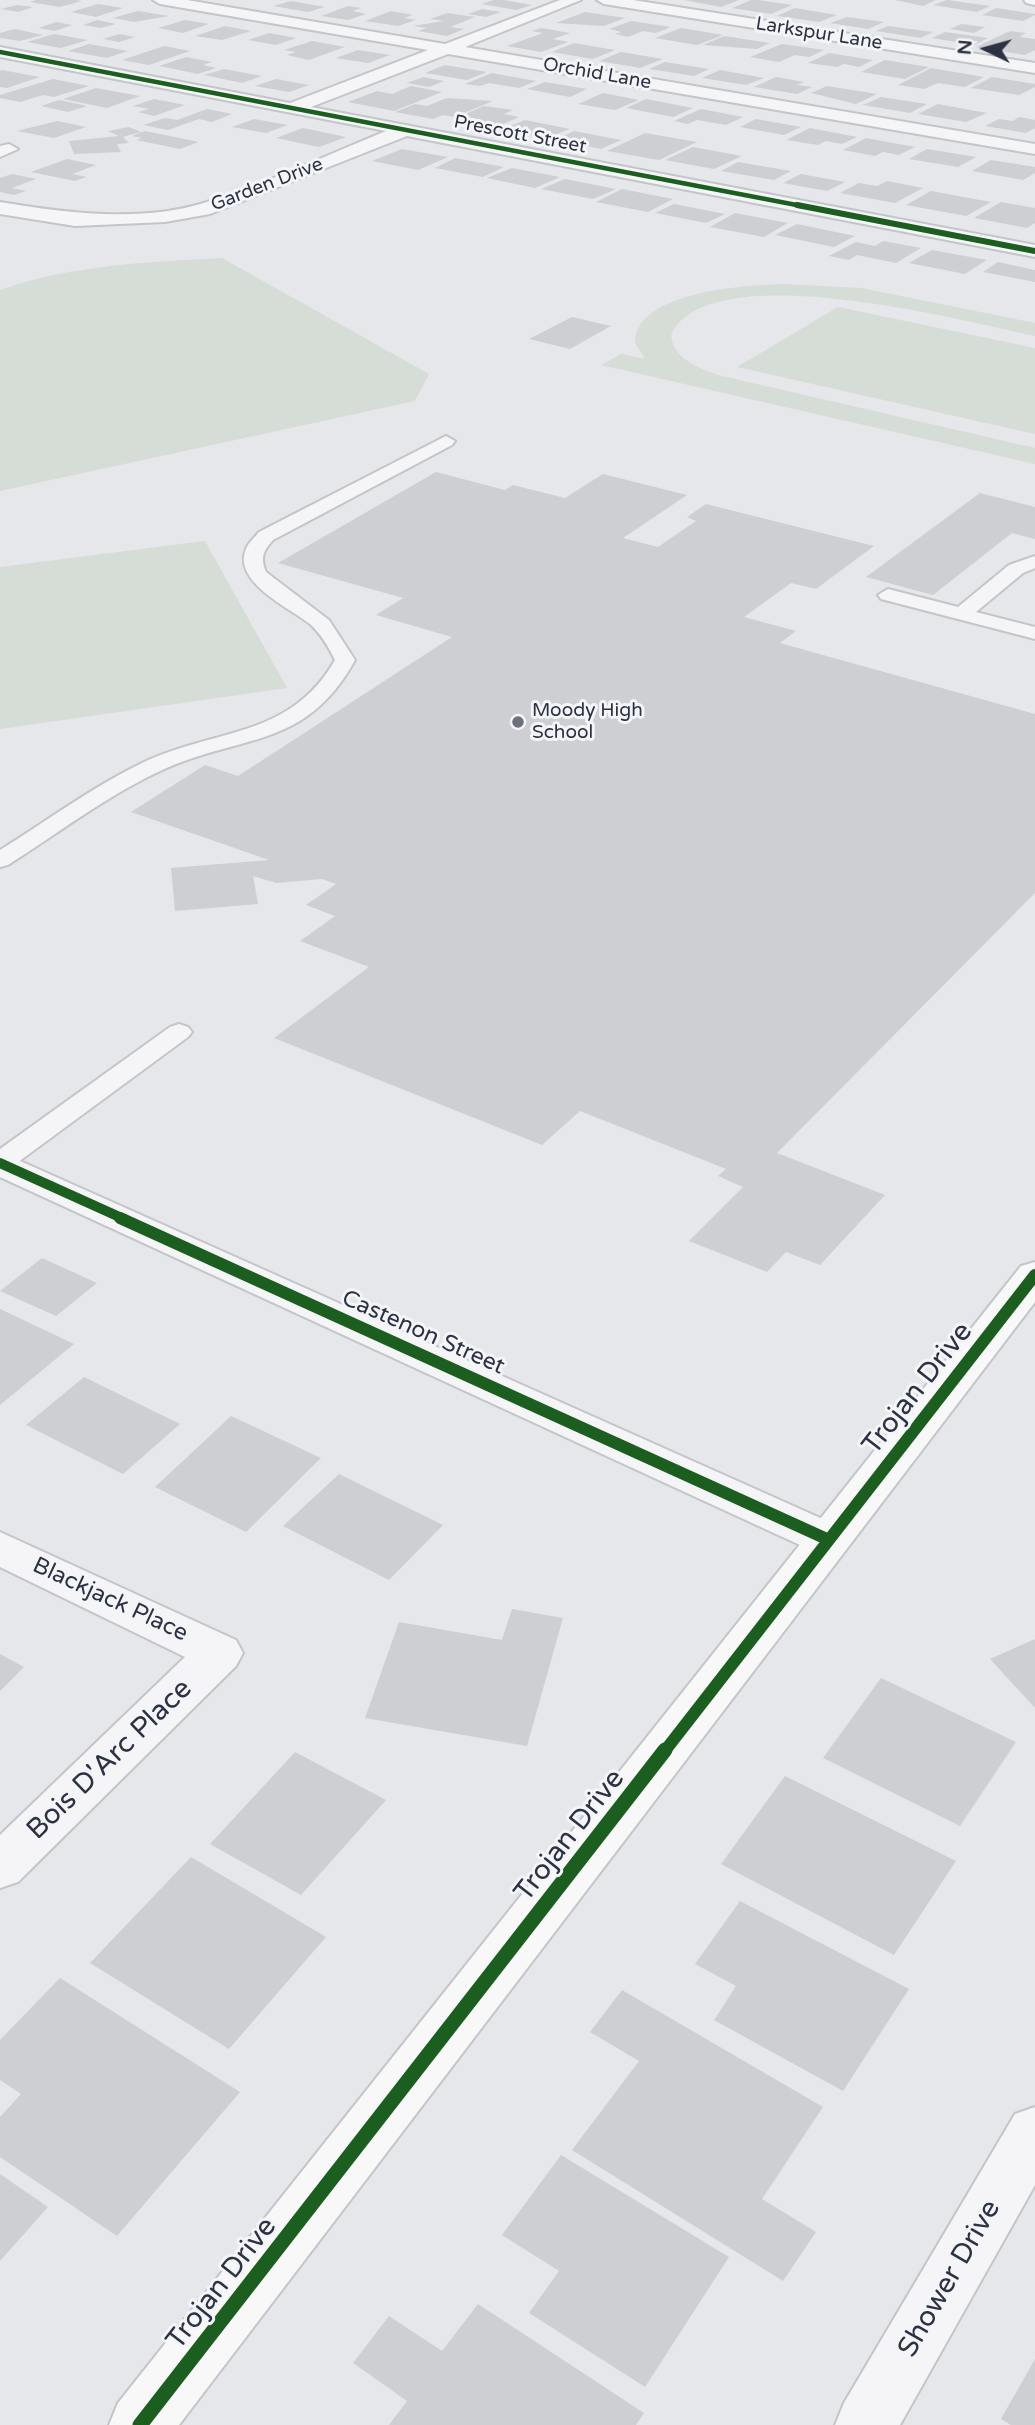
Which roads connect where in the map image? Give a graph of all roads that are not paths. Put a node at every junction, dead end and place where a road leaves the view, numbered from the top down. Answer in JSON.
{"nodes":[{"id":1,"x":160,"y":0,"type":"edge"},
{"id":2,"x":574,"y":0,"type":"edge"},
{"id":3,"x":604,"y":0,"type":"edge"},
{"id":4,"x":447,"y":49,"type":"junction"},
{"id":5,"x":0,"y":52,"type":"edge"},
{"id":6,"x":1035,"y":68,"type":"edge"},
{"id":7,"x":294,"y":107,"type":"junction"},
{"id":8,"x":403,"y":131,"type":"junction"},
{"id":9,"x":1035,"y":149,"type":"edge"},
{"id":10,"x":0,"y":208,"type":"edge"},
{"id":11,"x":1035,"y":251,"type":"edge"},
{"id":12,"x":446,"y":441,"type":"dead end"},
{"id":13,"x":1035,"y":562,"type":"edge"},
{"id":14,"x":888,"y":595,"type":"dead end"},
{"id":15,"x":962,"y":614,"type":"junction"},
{"id":16,"x":1035,"y":633,"type":"edge"},
{"id":17,"x":0,"y":860,"type":"edge"},
{"id":18,"x":179,"y":1032,"type":"dead end"},
{"id":19,"x":0,"y":1163,"type":"edge"},
{"id":20,"x":1035,"y":1276,"type":"edge"},
{"id":21,"x":829,"y":1540,"type":"junction"},
{"id":22,"x":0,"y":1548,"type":"edge"},
{"id":23,"x":219,"y":1653,"type":"joint"},
{"id":24,"x":0,"y":1867,"type":"edge"},
{"id":25,"x":1035,"y":2132,"type":"edge"},
{"id":26,"x":141,"y":2425,"type":"edge"},
{"id":27,"x":866,"y":2425,"type":"edge"}],
"edges":[{"from":1,"to":4,"type":"street","name":"Orchid Lane"},
{"from":2,"to":4,"type":"street"},
{"from":3,"to":6,"type":"street","name":"Larkspur Lane"},
{"from":4,"to":7,"type":"street"},
{"from":4,"to":9,"type":"street","name":"Orchid Lane"},
{"from":5,"to":7,"type":"street","name":"Prescott Street"},
{"from":7,"to":8,"type":"street","name":"Prescott Street"},
{"from":8,"to":10,"type":"street","name":"Garden Drive"},
{"from":8,"to":11,"type":"street","name":"Prescott Street"},
{"from":12,"to":17,"type":"lane"},
{"from":13,"to":15,"type":"lane"},
{"from":14,"to":15,"type":"lane"},
{"from":15,"to":16,"type":"lane"},
{"from":18,"to":19,"type":"lane"},
{"from":19,"to":21,"type":"street","name":"Castenon Street"},
{"from":20,"to":21,"type":"street","name":"Trojan Drive"},
{"from":21,"to":26,"type":"street","name":"Trojan Drive"},
{"from":22,"to":23,"type":"street","name":"Blackjack Place"},
{"from":23,"to":24,"type":"street","name":"Bois D'Arc Place"},
{"from":25,"to":27,"type":"street","name":"Shower Drive"}]}
